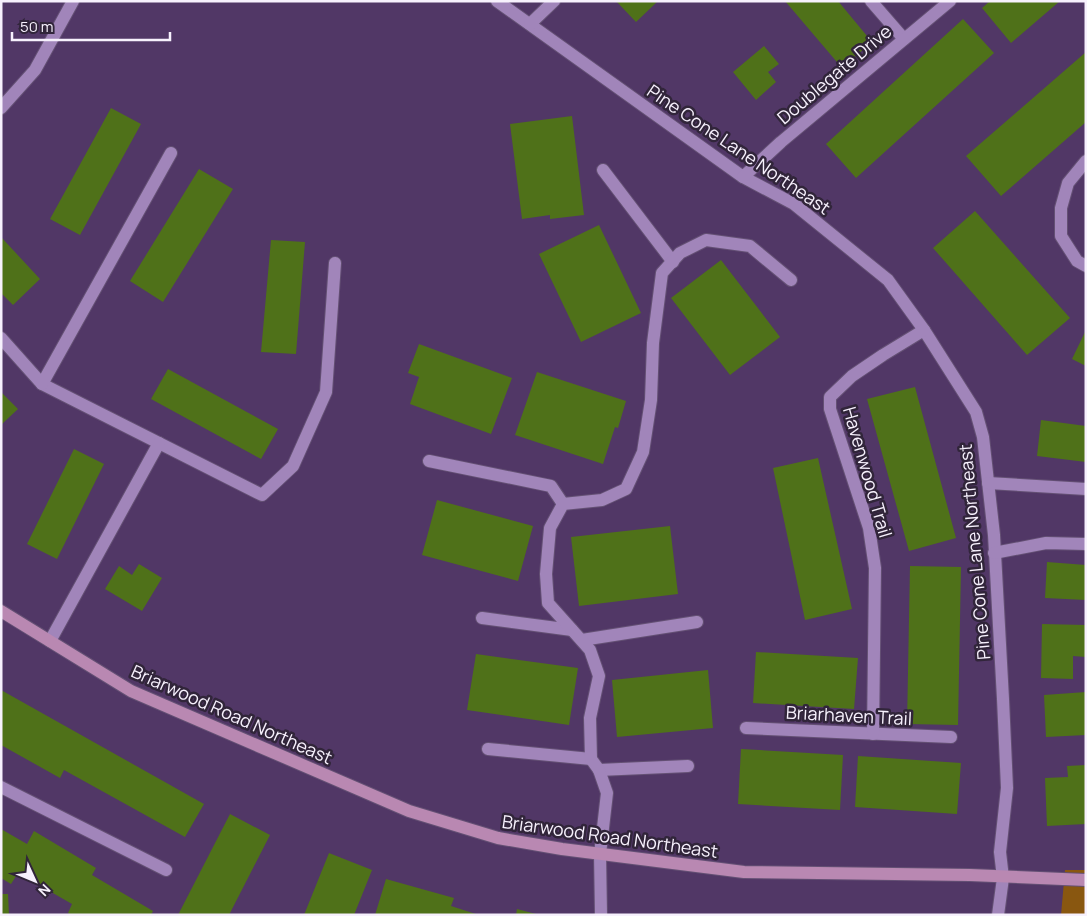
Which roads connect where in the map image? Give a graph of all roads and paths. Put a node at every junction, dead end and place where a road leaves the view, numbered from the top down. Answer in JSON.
{"nodes":[{"id":1,"x":73,"y":1,"type":"edge"},
{"id":2,"x":498,"y":1,"type":"edge"},
{"id":3,"x":554,"y":1,"type":"edge"},
{"id":4,"x":871,"y":1,"type":"edge"},
{"id":5,"x":950,"y":1,"type":"edge"},
{"id":6,"x":530,"y":24,"type":"junction"},
{"id":7,"x":904,"y":39,"type":"junction"},
{"id":8,"x":1,"y":108,"type":"edge"},
{"id":9,"x":170,"y":153,"type":"dead end"},
{"id":10,"x":1086,"y":161,"type":"edge"},
{"id":11,"x":603,"y":170,"type":"dead end"},
{"id":12,"x":744,"y":177,"type":"junction"},
{"id":13,"x":673,"y":262,"type":"junction"},
{"id":14,"x":336,"y":263,"type":"dead end"},
{"id":15,"x":1086,"y":266,"type":"edge"},
{"id":16,"x":791,"y":280,"type":"dead end"},
{"id":17,"x":924,"y":330,"type":"junction"},
{"id":18,"x":1,"y":338,"type":"edge"},
{"id":19,"x":42,"y":384,"type":"junction"},
{"id":20,"x":159,"y":443,"type":"junction"},
{"id":21,"x":429,"y":461,"type":"dead end"},
{"id":22,"x":988,"y":483,"type":"junction"},
{"id":23,"x":1086,"y":489,"type":"edge"},
{"id":24,"x":563,"y":504,"type":"junction"},
{"id":25,"x":1086,"y":544,"type":"edge"},
{"id":26,"x":994,"y":553,"type":"junction"},
{"id":27,"x":1,"y":611,"type":"edge"},
{"id":28,"x":482,"y":618,"type":"dead end"},
{"id":29,"x":696,"y":622,"type":"dead end"},
{"id":30,"x":572,"y":630,"type":"junction"},
{"id":31,"x":582,"y":640,"type":"junction"},
{"id":32,"x":50,"y":641,"type":"junction"},
{"id":33,"x":746,"y":728,"type":"dead end"},
{"id":34,"x":873,"y":734,"type":"junction"},
{"id":35,"x":951,"y":737,"type":"dead end"},
{"id":36,"x":488,"y":749,"type":"dead end"},
{"id":37,"x":590,"y":759,"type":"junction"},
{"id":38,"x":688,"y":766,"type":"dead end"},
{"id":39,"x":599,"y":770,"type":"junction"},
{"id":40,"x":1,"y":788,"type":"edge"},
{"id":41,"x":600,"y":854,"type":"junction"},
{"id":42,"x":166,"y":870,"type":"dead end"},
{"id":43,"x":1003,"y":878,"type":"junction"},
{"id":44,"x":1086,"y":880,"type":"edge"},
{"id":45,"x":601,"y":915,"type":"edge"},
{"id":46,"x":998,"y":915,"type":"edge"}],
"edges":[{"from":1,"to":8,"type":"street"},
{"from":2,"to":6,"type":"street","name":"Pine Cone Lane Northeast"},
{"from":3,"to":6,"type":"street"},
{"from":4,"to":7,"type":"street"},
{"from":5,"to":7,"type":"street","name":"Doublegate Drive"},
{"from":6,"to":12,"type":"street","name":"Pine Cone Lane Northeast"},
{"from":7,"to":12,"type":"street","name":"Doublegate Drive"},
{"from":9,"to":19,"type":"street"},
{"from":10,"to":15,"type":"street"},
{"from":11,"to":13,"type":"street"},
{"from":12,"to":17,"type":"street","name":"Pine Cone Lane Northeast"},
{"from":13,"to":16,"type":"street"},
{"from":13,"to":24,"type":"street"},
{"from":14,"to":20,"type":"street"},
{"from":17,"to":22,"type":"street","name":"Pine Cone Lane Northeast"},
{"from":17,"to":34,"type":"street","name":"Havenwood Trail"},
{"from":18,"to":19,"type":"street"},
{"from":19,"to":20,"type":"street"},
{"from":20,"to":32,"type":"street"},
{"from":21,"to":24,"type":"street"},
{"from":22,"to":23,"type":"street"},
{"from":22,"to":26,"type":"street","name":"Pine Cone Lane Northeast"},
{"from":24,"to":30,"type":"street"},
{"from":25,"to":26,"type":"street"},
{"from":26,"to":43,"type":"street","name":"Pine Cone Lane Northeast"},
{"from":27,"to":32,"type":"street","name":"Briarwood Road Northeast"},
{"from":28,"to":30,"type":"street"},
{"from":29,"to":31,"type":"street"},
{"from":30,"to":31,"type":"street"},
{"from":31,"to":37,"type":"street"},
{"from":32,"to":41,"type":"street","name":"Briarwood Road Northeast"},
{"from":33,"to":34,"type":"street","name":"Briarhaven Trail"},
{"from":34,"to":35,"type":"street","name":"Briarhaven Trail"},
{"from":36,"to":37,"type":"street"},
{"from":37,"to":39,"type":"street"},
{"from":38,"to":39,"type":"street"},
{"from":39,"to":41,"type":"street"},
{"from":40,"to":42,"type":"street"},
{"from":41,"to":43,"type":"street","name":"Briarwood Road Northeast"},
{"from":41,"to":45,"type":"street"},
{"from":43,"to":44,"type":"street","name":"Briarwood Road Northeast"},
{"from":43,"to":46,"type":"street","name":"Pine Cone Lane Northeast"}]}
